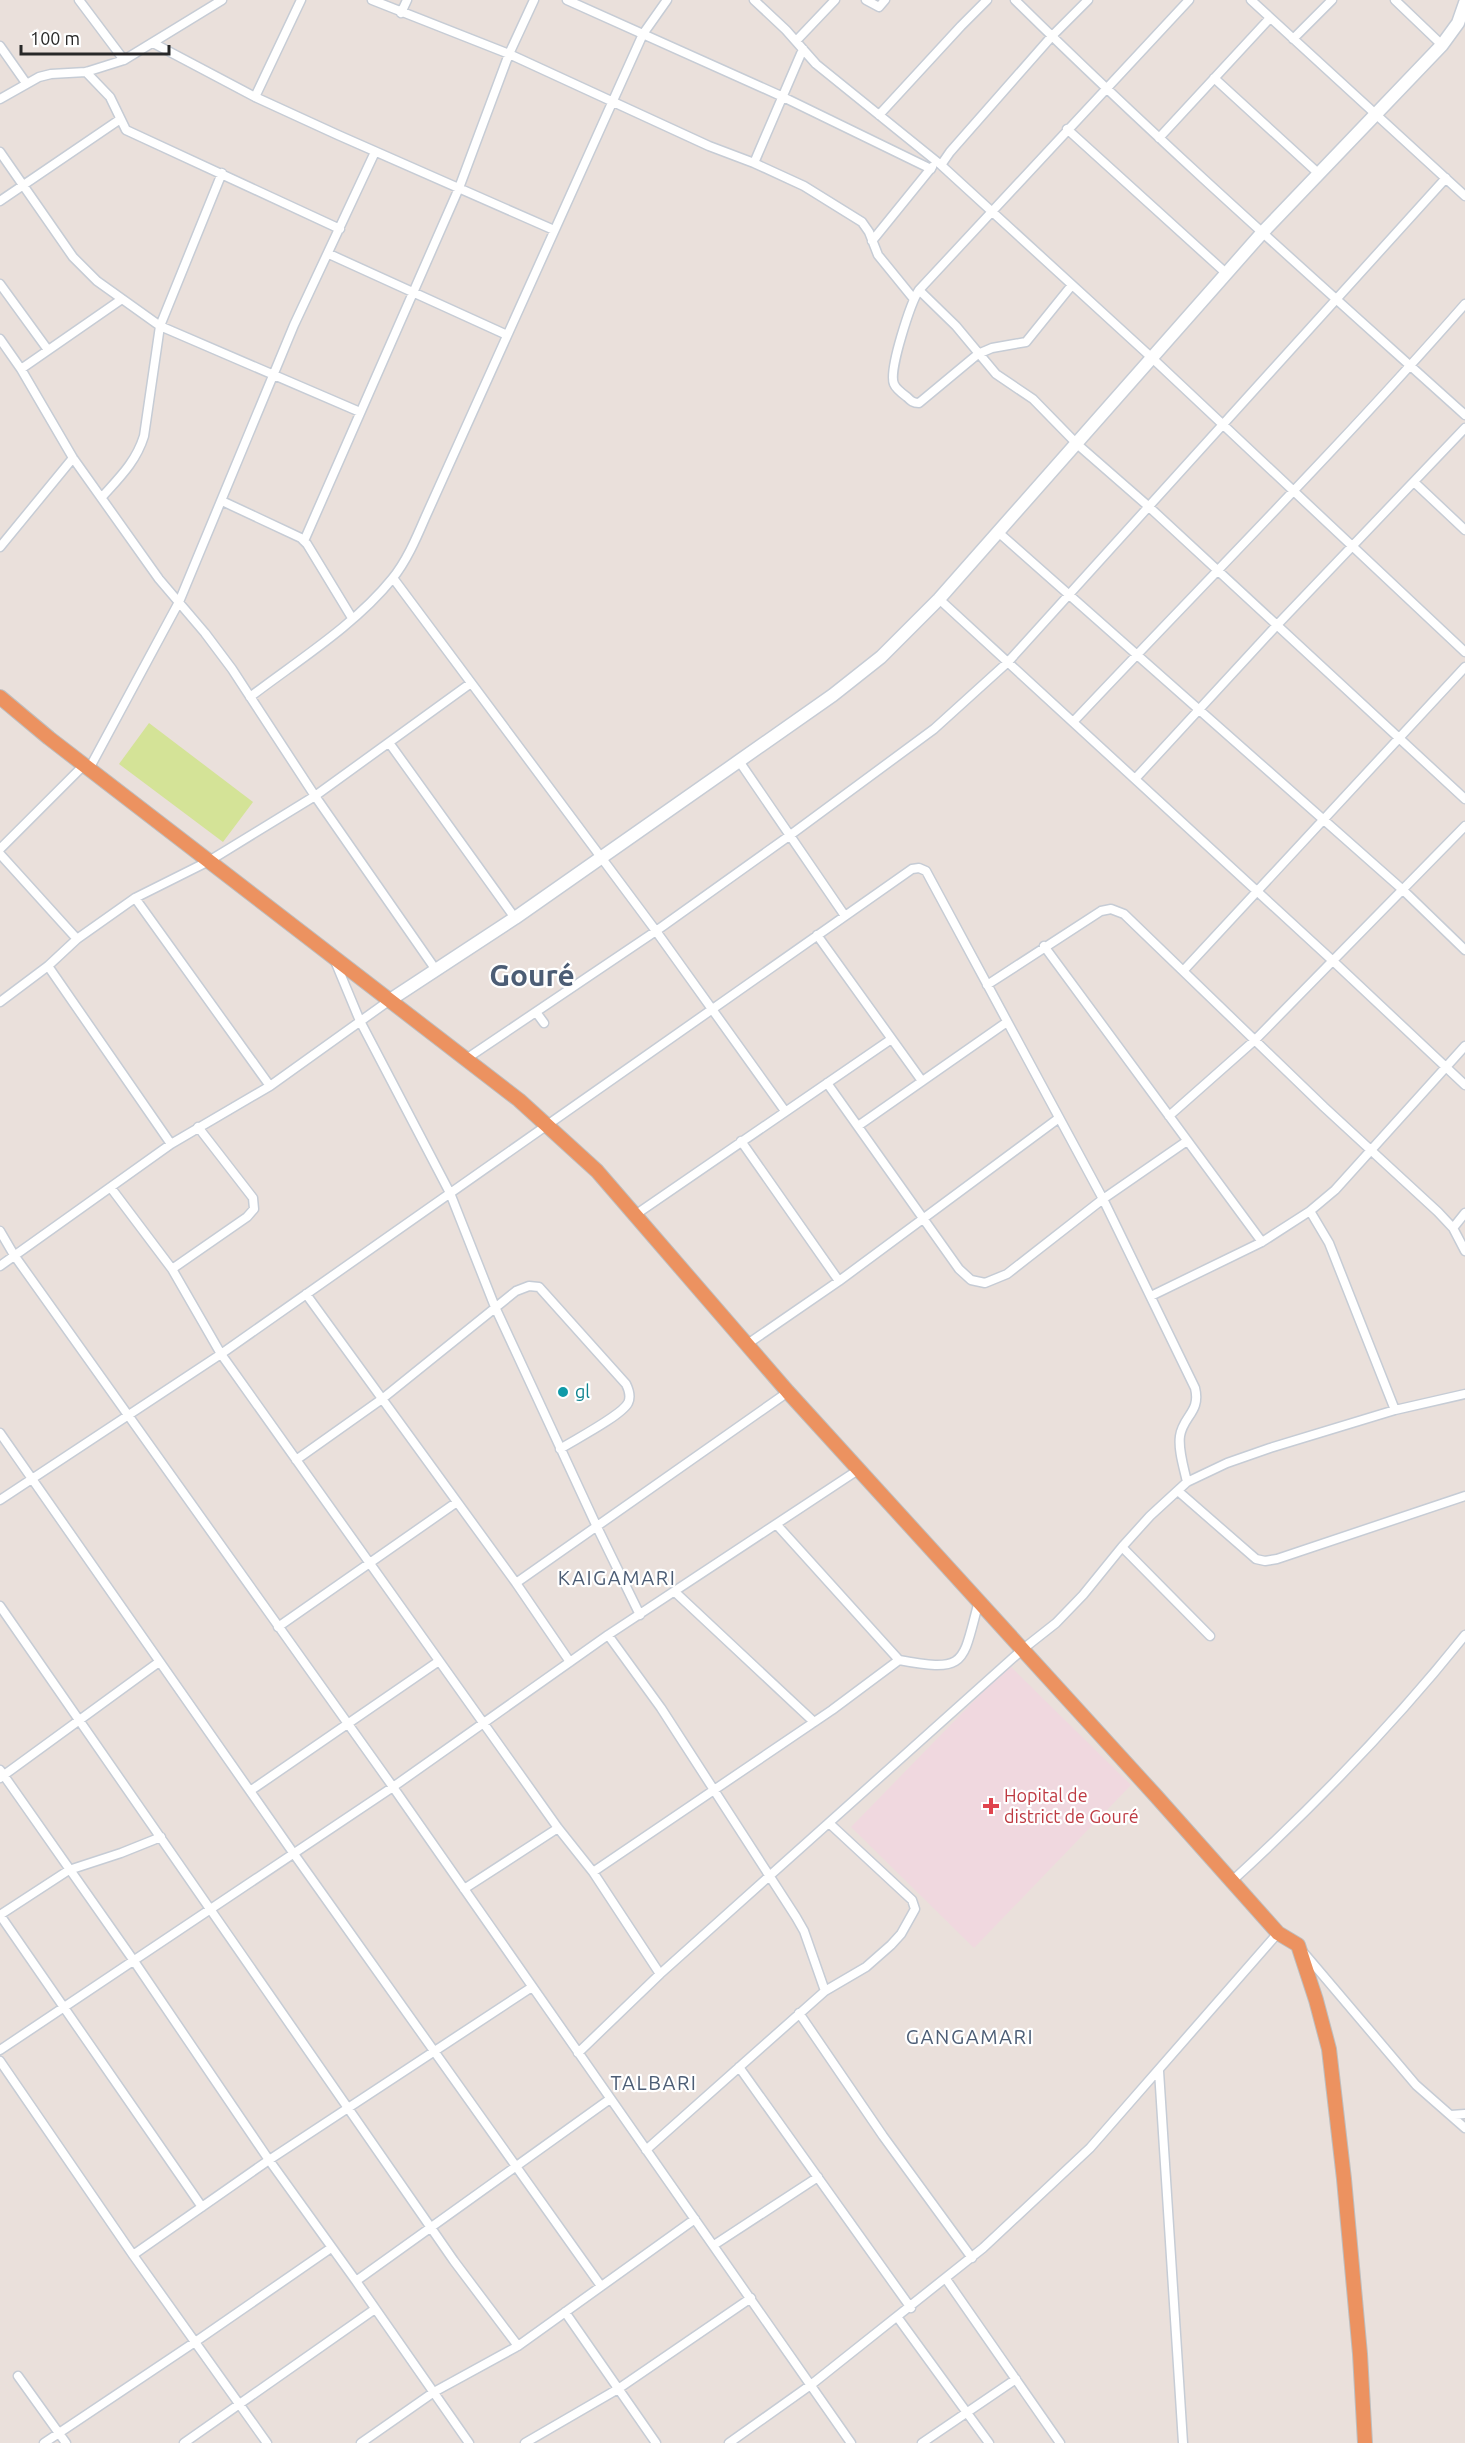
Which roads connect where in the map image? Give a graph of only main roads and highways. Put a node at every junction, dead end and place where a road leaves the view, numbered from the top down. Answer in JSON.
{"nodes":[{"id":1,"x":1465,"y":3,"type":"edge"},
{"id":2,"x":2,"y":700,"type":"edge"},
{"id":3,"x":390,"y":1000,"type":"junction"},
{"id":4,"x":1361,"y":2441,"type":"edge"}],
"edges":[{"from":1,"to":3,"type":"main road"},
{"from":2,"to":3,"type":"highway"},
{"from":3,"to":4,"type":"highway"}]}
